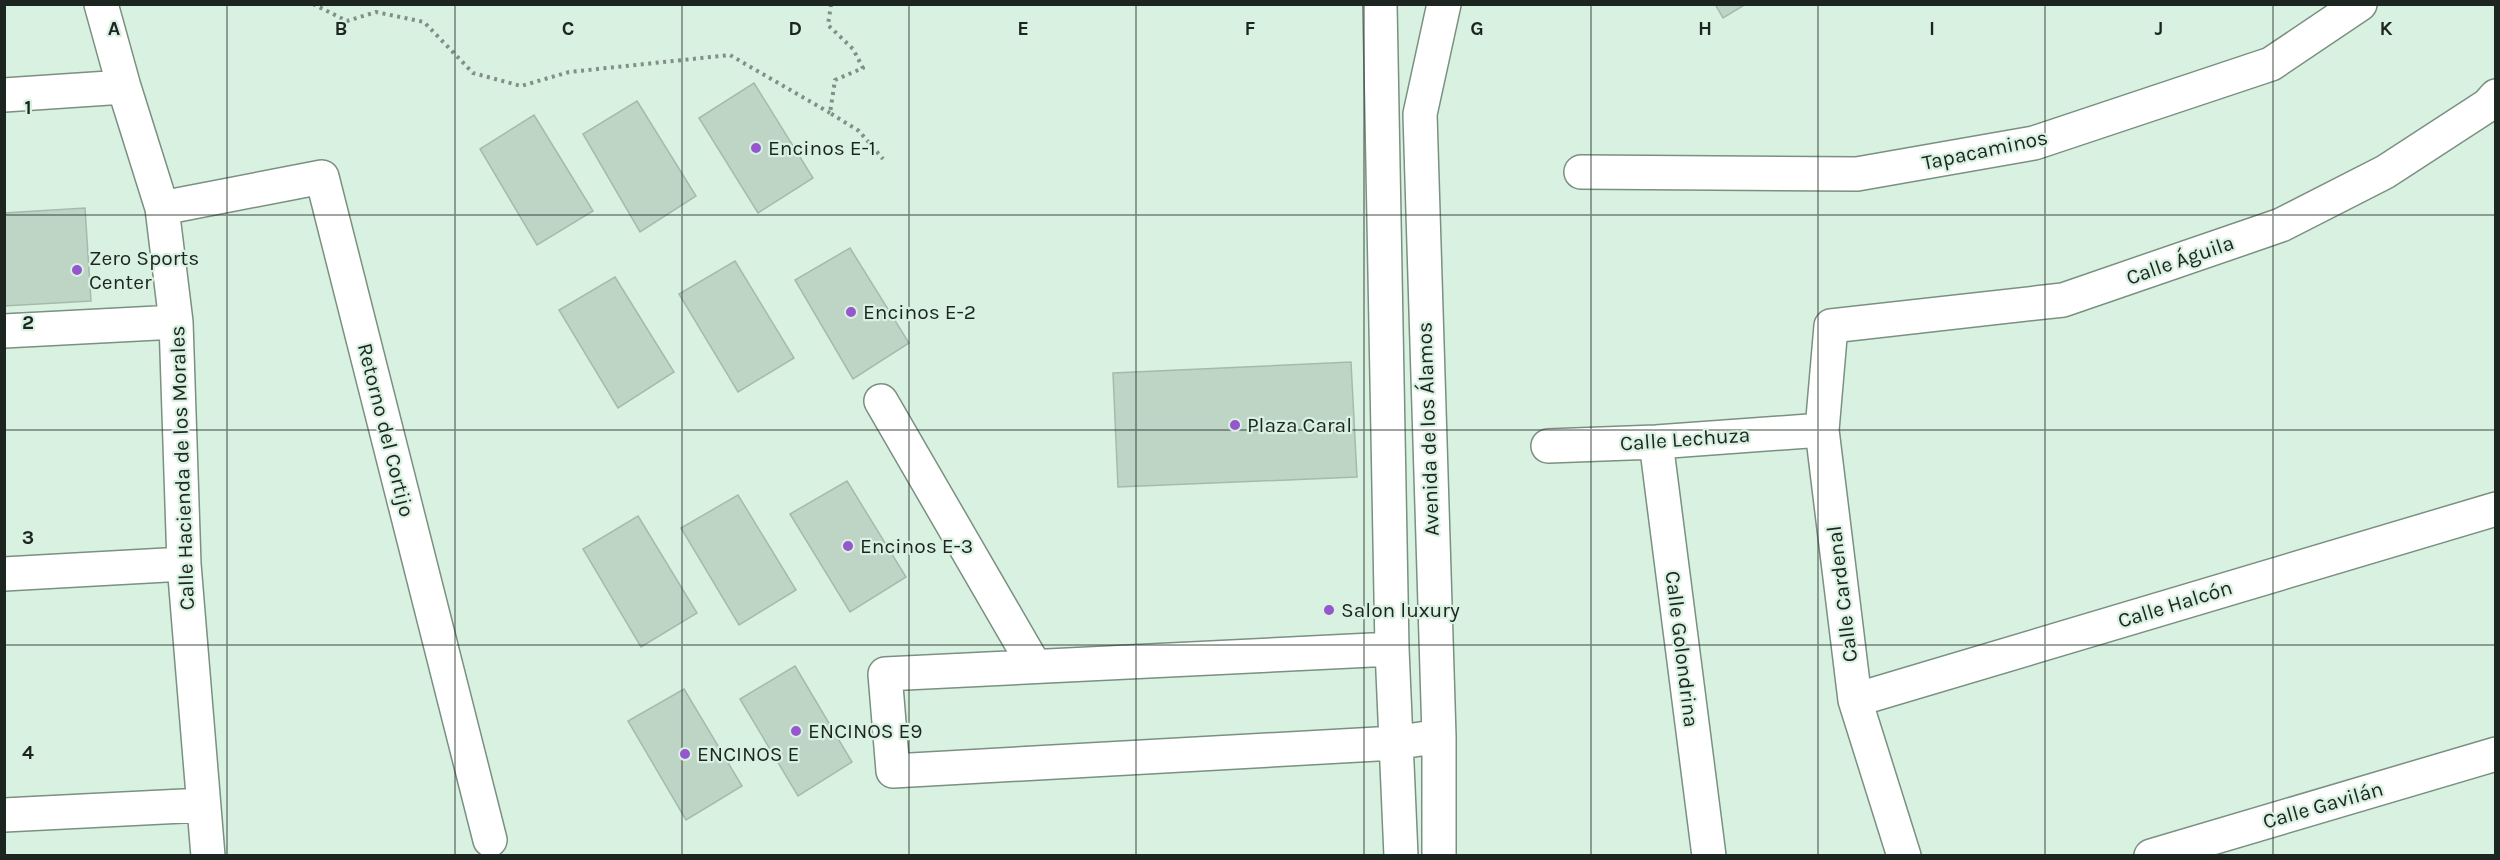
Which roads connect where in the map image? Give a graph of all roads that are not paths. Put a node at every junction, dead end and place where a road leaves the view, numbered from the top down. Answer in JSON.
{"nodes":[{"id":1,"x":101,"y":4,"type":"edge"},
{"id":2,"x":1380,"y":4,"type":"edge"},
{"id":3,"x":1444,"y":4,"type":"edge"},
{"id":4,"x":2360,"y":4,"type":"edge"},
{"id":5,"x":124,"y":87,"type":"junction"},
{"id":6,"x":4,"y":95,"type":"edge"},
{"id":7,"x":2493,"y":104,"type":"edge"},
{"id":8,"x":1581,"y":172,"type":"dead end"},
{"id":9,"x":162,"y":208,"type":"junction"},
{"id":10,"x":176,"y":322,"type":"junction"},
{"id":11,"x":1831,"y":326,"type":"joint"},
{"id":12,"x":4,"y":331,"type":"edge"},
{"id":13,"x":881,"y":401,"type":"dead end"},
{"id":14,"x":1822,"y":430,"type":"junction"},
{"id":15,"x":1656,"y":442,"type":"junction"},
{"id":16,"x":1548,"y":446,"type":"dead end"},
{"id":17,"x":2496,"y":508,"type":"edge"},
{"id":18,"x":184,"y":564,"type":"junction"},
{"id":19,"x":4,"y":574,"type":"edge"},
{"id":20,"x":1392,"y":650,"type":"junction"},
{"id":21,"x":1034,"y":665,"type":"junction"},
{"id":22,"x":1855,"y":699,"type":"junction"},
{"id":23,"x":1439,"y":736,"type":"junction"},
{"id":24,"x":1395,"y":743,"type":"junction"},
{"id":25,"x":2496,"y":754,"type":"edge"},
{"id":26,"x":203,"y":805,"type":"junction"},
{"id":27,"x":4,"y":815,"type":"edge"},
{"id":28,"x":490,"y":840,"type":"dead end"},
{"id":29,"x":208,"y":855,"type":"edge"},
{"id":30,"x":1401,"y":855,"type":"edge"},
{"id":31,"x":1439,"y":855,"type":"edge"},
{"id":32,"x":1709,"y":855,"type":"edge"},
{"id":33,"x":1904,"y":855,"type":"edge"},
{"id":34,"x":2151,"y":855,"type":"edge"}],
"edges":[{"from":1,"to":5,"type":"street","name":"Calle Hacienda de los Morales"},
{"from":2,"to":20,"type":"street","name":"Avenida de los Álamos"},
{"from":3,"to":23,"type":"street","name":"Avenida de los Álamos"},
{"from":4,"to":8,"type":"street","name":"Tapacaminos"},
{"from":5,"to":6,"type":"street"},
{"from":5,"to":9,"type":"street","name":"Calle Hacienda de los Morales"},
{"from":7,"to":11,"type":"street","name":"Calle Águila"},
{"from":9,"to":10,"type":"street","name":"Calle Hacienda de los Morales"},
{"from":9,"to":28,"type":"street","name":"Retorno del Cortijo"},
{"from":10,"to":12,"type":"street"},
{"from":10,"to":18,"type":"street","name":"Calle Hacienda de los Morales"},
{"from":11,"to":14,"type":"street","name":"Calle Cardenal"},
{"from":13,"to":21,"type":"street"},
{"from":14,"to":15,"type":"street","name":"Calle Lechuza"},
{"from":14,"to":22,"type":"street","name":"Calle Cardenal"},
{"from":15,"to":16,"type":"street","name":"Calle Lechuza"},
{"from":15,"to":32,"type":"street","name":"Calle Golondrina"},
{"from":17,"to":22,"type":"street","name":"Calle Halcón"},
{"from":18,"to":19,"type":"street"},
{"from":18,"to":26,"type":"street","name":"Calle Hacienda de los Morales"},
{"from":20,"to":21,"type":"street"},
{"from":20,"to":24,"type":"street","name":"Avenida de los Álamos"},
{"from":21,"to":24,"type":"street"},
{"from":22,"to":33,"type":"street","name":"Calle Cardenal"},
{"from":23,"to":24,"type":"street"},
{"from":23,"to":31,"type":"street","name":"Avenida de los Álamos"},
{"from":24,"to":30,"type":"street","name":"Avenida de los Álamos"},
{"from":25,"to":34,"type":"street","name":"Calle Gavilán"},
{"from":26,"to":27,"type":"street"},
{"from":26,"to":29,"type":"street","name":"Calle Hacienda de los Morales"}]}
